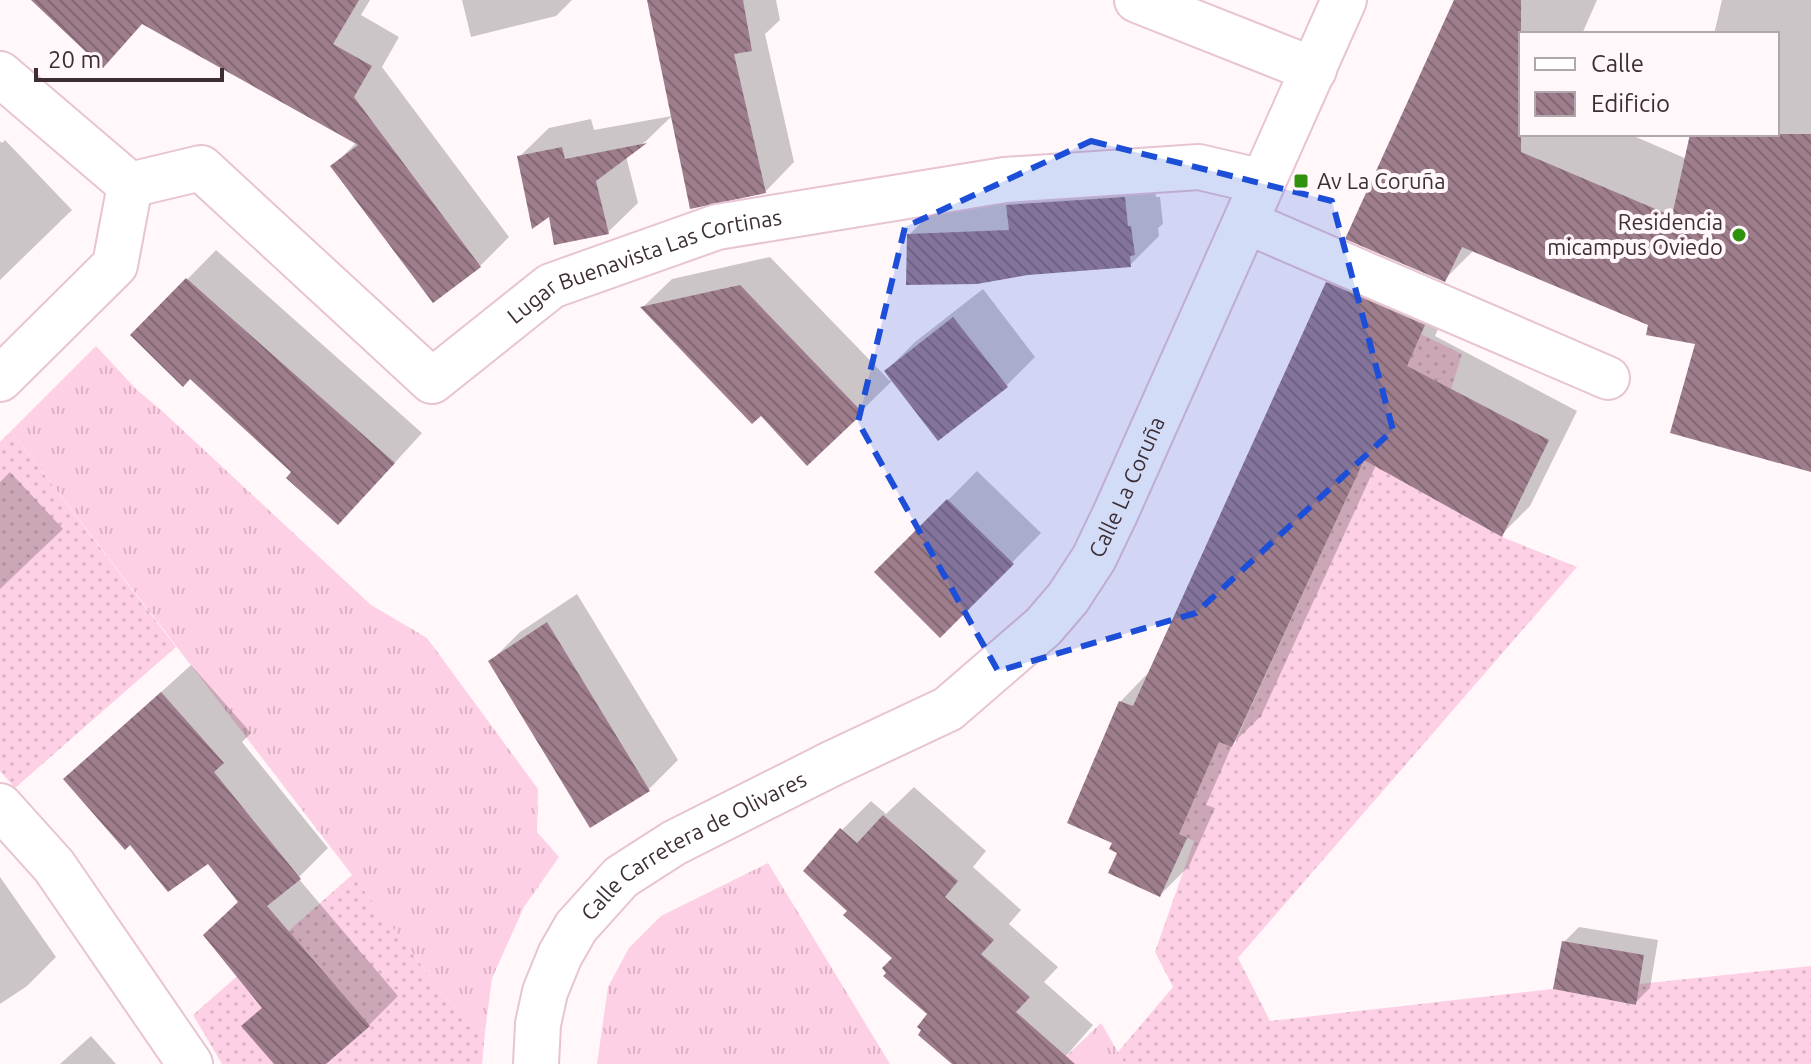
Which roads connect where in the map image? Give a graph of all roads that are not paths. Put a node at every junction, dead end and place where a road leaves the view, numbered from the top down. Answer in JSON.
{"nodes":[{"id":1,"x":1137,"y":0,"type":"edge"},
{"id":2,"x":1344,"y":0,"type":"edge"},
{"id":3,"x":1314,"y":70,"type":"junction"},
{"id":4,"x":0,"y":74,"type":"edge"},
{"id":5,"x":1263,"y":182,"type":"junction"},
{"id":6,"x":130,"y":185,"type":"junction"},
{"id":7,"x":1246,"y":222,"type":"junction"},
{"id":8,"x":1608,"y":378,"type":"dead end"},
{"id":9,"x":0,"y":379,"type":"edge"},
{"id":10,"x":948,"y":709,"type":"joint"},
{"id":11,"x":0,"y":806,"type":"edge"},
{"id":12,"x":190,"y":1064,"type":"edge"},
{"id":13,"x":536,"y":1064,"type":"edge"}],
"edges":[{"from":1,"to":3,"type":"street"},
{"from":2,"to":3,"type":"street","name":"Calle La Coruña"},
{"from":3,"to":5,"type":"street","name":"Calle La Coruña"},
{"from":4,"to":6,"type":"street"},
{"from":5,"to":6,"type":"street","name":"Lugar Buenavista Las Cortinas"},
{"from":5,"to":7,"type":"street","name":"Calle La Coruña"},
{"from":6,"to":9,"type":"street"},
{"from":7,"to":8,"type":"street"},
{"from":7,"to":10,"type":"street","name":"Calle La Coruña"},
{"from":10,"to":13,"type":"street","name":"Calle Carretera de Olivares"},
{"from":11,"to":12,"type":"street"}]}
